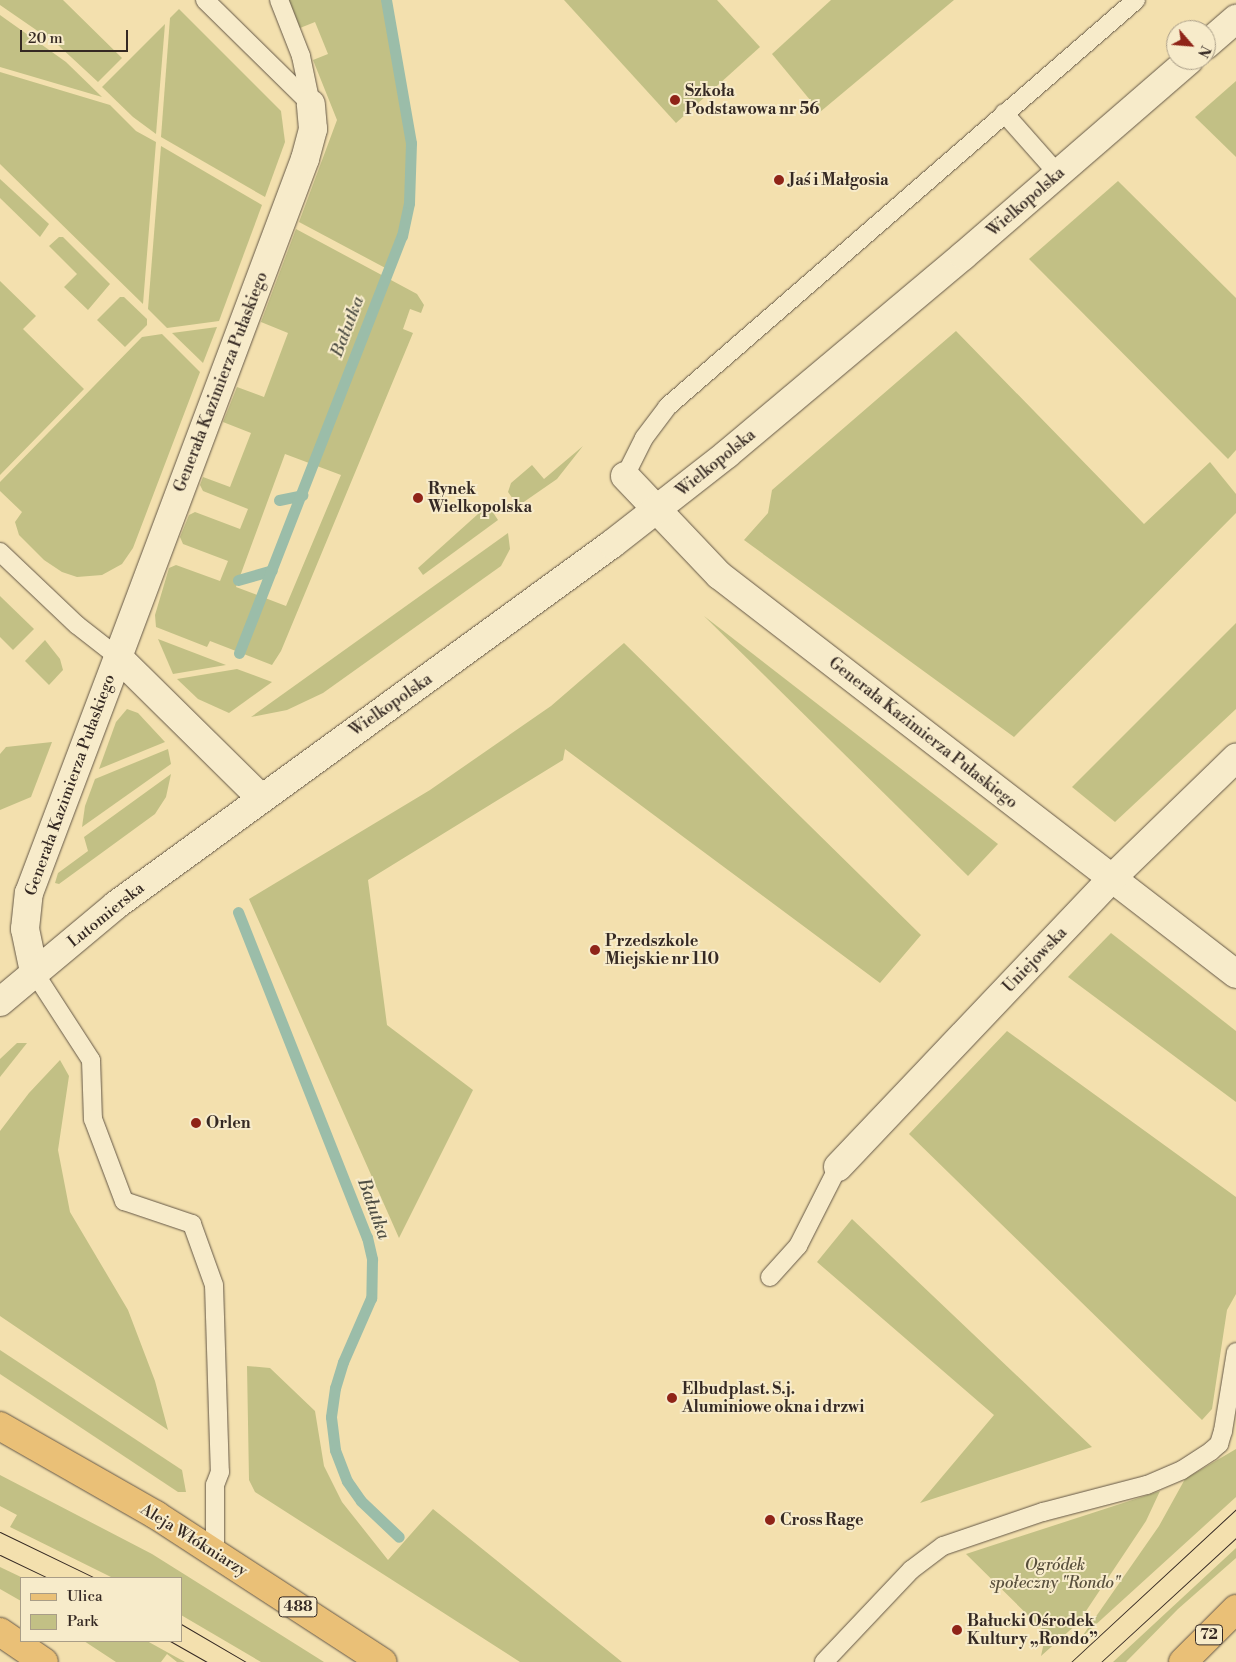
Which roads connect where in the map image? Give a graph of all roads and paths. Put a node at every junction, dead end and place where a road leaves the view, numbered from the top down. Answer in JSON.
{"nodes":[{"id":1,"x":206,"y":0,"type":"edge"},
{"id":2,"x":279,"y":0,"type":"edge"},
{"id":3,"x":1136,"y":0,"type":"edge"},
{"id":4,"x":1236,"y":19,"type":"edge"},
{"id":5,"x":1216,"y":37,"type":"edge"},
{"id":6,"x":1178,"y":70,"type":"edge"},
{"id":7,"x":312,"y":104,"type":"junction"},
{"id":8,"x":1004,"y":113,"type":"junction"},
{"id":9,"x":1058,"y":174,"type":"junction"},
{"id":10,"x":625,"y":476,"type":"joint"},
{"id":11,"x":656,"y":510,"type":"junction"},
{"id":12,"x":0,"y":552,"type":"edge"},
{"id":13,"x":118,"y":657,"type":"junction"},
{"id":14,"x":1236,"y":758,"type":"edge"},
{"id":15,"x":261,"y":798,"type":"junction"},
{"id":16,"x":215,"y":831,"type":"joint"},
{"id":17,"x":1112,"y":878,"type":"junction"},
{"id":18,"x":34,"y":972,"type":"junction"},
{"id":19,"x":1236,"y":974,"type":"edge"},
{"id":20,"x":0,"y":1002,"type":"edge"},
{"id":21,"x":838,"y":1167,"type":"joint"},
{"id":22,"x":770,"y":1277,"type":"dead end"},
{"id":23,"x":1236,"y":1352,"type":"edge"},
{"id":24,"x":0,"y":1414,"type":"edge"},
{"id":25,"x":10,"y":1431,"type":"edge"},
{"id":26,"x":214,"y":1552,"type":"junction"},
{"id":27,"x":1236,"y":1609,"type":"edge"},
{"id":28,"x":0,"y":1632,"type":"edge"},
{"id":29,"x":44,"y":1662,"type":"edge"},
{"id":30,"x":382,"y":1662,"type":"edge"},
{"id":31,"x":824,"y":1662,"type":"edge"},
{"id":32,"x":1183,"y":1662,"type":"edge"}],
"edges":[{"from":1,"to":7,"type":"lane"},
{"from":2,"to":7,"type":"lane"},
{"from":3,"to":8,"type":"lane"},
{"from":4,"to":5,"type":"street"},
{"from":6,"to":9,"type":"street","name":"Wielkopolska"},
{"from":7,"to":13,"type":"street","name":"Generała Kazimierza Pułaskiego"},
{"from":8,"to":9,"type":"lane"},
{"from":8,"to":10,"type":"lane"},
{"from":9,"to":11,"type":"street","name":"Wielkopolska"},
{"from":10,"to":11,"type":"street","name":"Generała Kazimierza Pułaskiego"},
{"from":11,"to":15,"type":"street","name":"Wielkopolska"},
{"from":11,"to":17,"type":"street","name":"Generała Kazimierza Pułaskiego"},
{"from":12,"to":13,"type":"lane"},
{"from":13,"to":15,"type":"street","name":"Generała Kazimierza Pułaskiego"},
{"from":13,"to":18,"type":"street","name":"Generała Kazimierza Pułaskiego"},
{"from":14,"to":17,"type":"street","name":"Uniejowska"},
{"from":15,"to":16,"type":"street","name":"Wielkopolska"},
{"from":16,"to":18,"type":"street","name":"Lutomierska"},
{"from":17,"to":19,"type":"street","name":"Generała Kazimierza Pułaskiego"},
{"from":17,"to":21,"type":"street","name":"Uniejowska"},
{"from":18,"to":20,"type":"street","name":"Lutomierska"},
{"from":18,"to":26,"type":"lane"},
{"from":21,"to":22,"type":"lane"},
{"from":23,"to":31,"type":"lane"},
{"from":24,"to":25,"type":"street"},
{"from":25,"to":26,"type":"main road","name":"Aleja Włókniarzy","number":"488"},
{"from":26,"to":30,"type":"main road","name":"Aleja Włókniarzy","number":"488"},
{"from":27,"to":32,"type":"main road","number":"72"},
{"from":28,"to":29,"type":"main road"}]}
